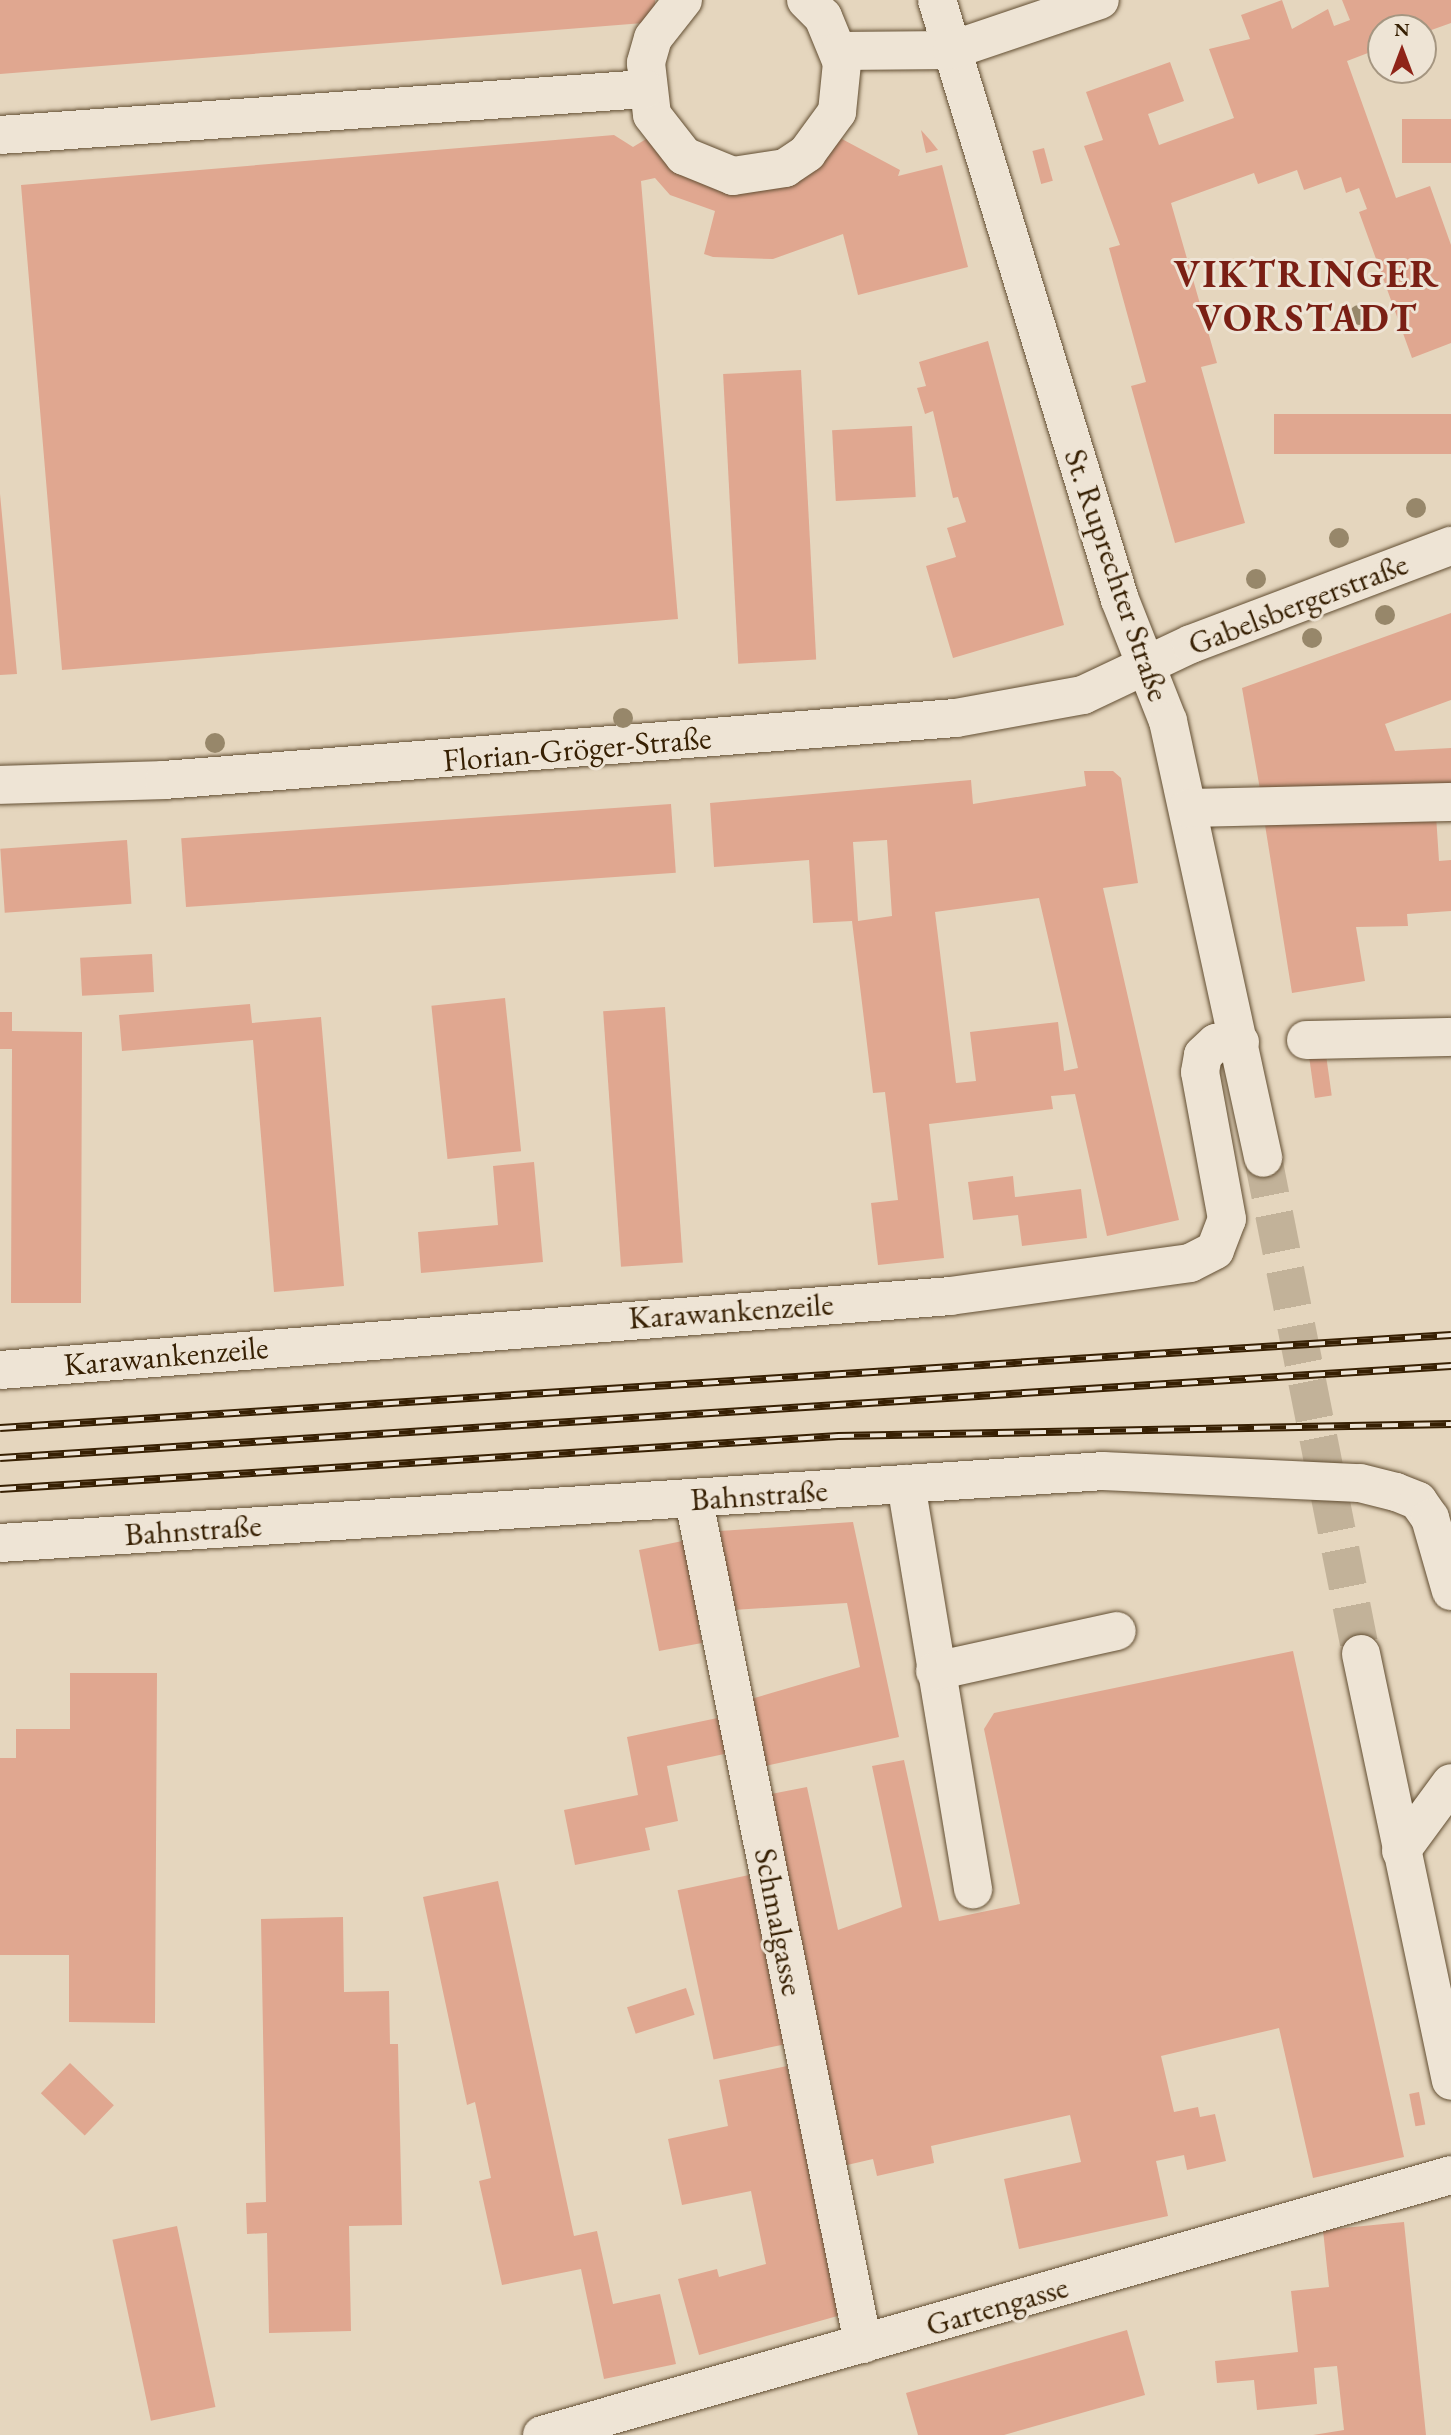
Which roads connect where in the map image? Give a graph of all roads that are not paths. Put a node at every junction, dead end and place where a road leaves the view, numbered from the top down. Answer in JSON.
{"nodes":[{"id":1,"x":683,"y":0,"type":"edge"},
{"id":2,"x":806,"y":0,"type":"edge"},
{"id":3,"x":937,"y":0,"type":"edge"},
{"id":4,"x":1100,"y":0,"type":"edge"},
{"id":5,"x":952,"y":50,"type":"junction"},
{"id":6,"x":839,"y":51,"type":"junction"},
{"id":7,"x":645,"y":89,"type":"junction"},
{"id":8,"x":0,"y":135,"type":"edge"},
{"id":9,"x":1451,"y":546,"type":"edge"},
{"id":10,"x":1147,"y":667,"type":"junction"},
{"id":11,"x":0,"y":785,"type":"edge"},
{"id":12,"x":1451,"y":802,"type":"edge"},
{"id":13,"x":1188,"y":808,"type":"junction"},
{"id":14,"x":1451,"y":1037,"type":"edge"},
{"id":15,"x":1306,"y":1040,"type":"dead end"},
{"id":16,"x":1240,"y":1042,"type":"junction"},
{"id":17,"x":1263,"y":1158,"type":"tunnel mouth"},
{"id":18,"x":0,"y":1370,"type":"edge"},
{"id":19,"x":906,"y":1484,"type":"junction"},
{"id":20,"x":694,"y":1501,"type":"junction"},
{"id":21,"x":0,"y":1542,"type":"edge"},
{"id":22,"x":1451,"y":1591,"type":"edge"},
{"id":23,"x":1117,"y":1631,"type":"dead end"},
{"id":24,"x":1361,"y":1654,"type":"tunnel mouth"},
{"id":25,"x":935,"y":1671,"type":"junction"},
{"id":26,"x":1451,"y":1783,"type":"edge"},
{"id":27,"x":1401,"y":1851,"type":"junction"},
{"id":28,"x":974,"y":1889,"type":"dead end"},
{"id":29,"x":1451,"y":2081,"type":"edge"},
{"id":30,"x":1451,"y":2175,"type":"edge"},
{"id":31,"x":863,"y":2344,"type":"junction"},
{"id":32,"x":542,"y":2435,"type":"edge"}],
"edges":[{"from":1,"to":7,"type":"street"},
{"from":2,"to":6,"type":"street"},
{"from":3,"to":5,"type":"street","name":"St. Ruprechter Straße"},
{"from":4,"to":5,"type":"street"},
{"from":5,"to":6,"type":"street"},
{"from":5,"to":10,"type":"street","name":"St. Ruprechter Straße"},
{"from":6,"to":7,"type":"street"},
{"from":7,"to":8,"type":"street"},
{"from":9,"to":10,"type":"street","name":"Gabelsbergerstraße"},
{"from":10,"to":11,"type":"street","name":"Florian-Gröger-Straße"},
{"from":10,"to":13,"type":"street","name":"St. Ruprechter Straße"},
{"from":12,"to":13,"type":"street"},
{"from":13,"to":16,"type":"street","name":"St. Ruprechter Straße"},
{"from":14,"to":15,"type":"street"},
{"from":16,"to":17,"type":"street","name":"St. Ruprechter Straße"},
{"from":16,"to":18,"type":"street","name":"Karawankenzeile"},
{"from":19,"to":20,"type":"street","name":"Bahnstraße"},
{"from":19,"to":22,"type":"street","name":"Bahnstraße"},
{"from":19,"to":25,"type":"street"},
{"from":20,"to":21,"type":"street","name":"Bahnstraße"},
{"from":20,"to":31,"type":"street","name":"Schmalgasse"},
{"from":23,"to":25,"type":"street"},
{"from":24,"to":27,"type":"street"},
{"from":25,"to":28,"type":"street"},
{"from":26,"to":27,"type":"street"},
{"from":27,"to":29,"type":"street"},
{"from":30,"to":31,"type":"street","name":"Gartengasse"},
{"from":31,"to":32,"type":"street","name":"Gartengasse"}]}
